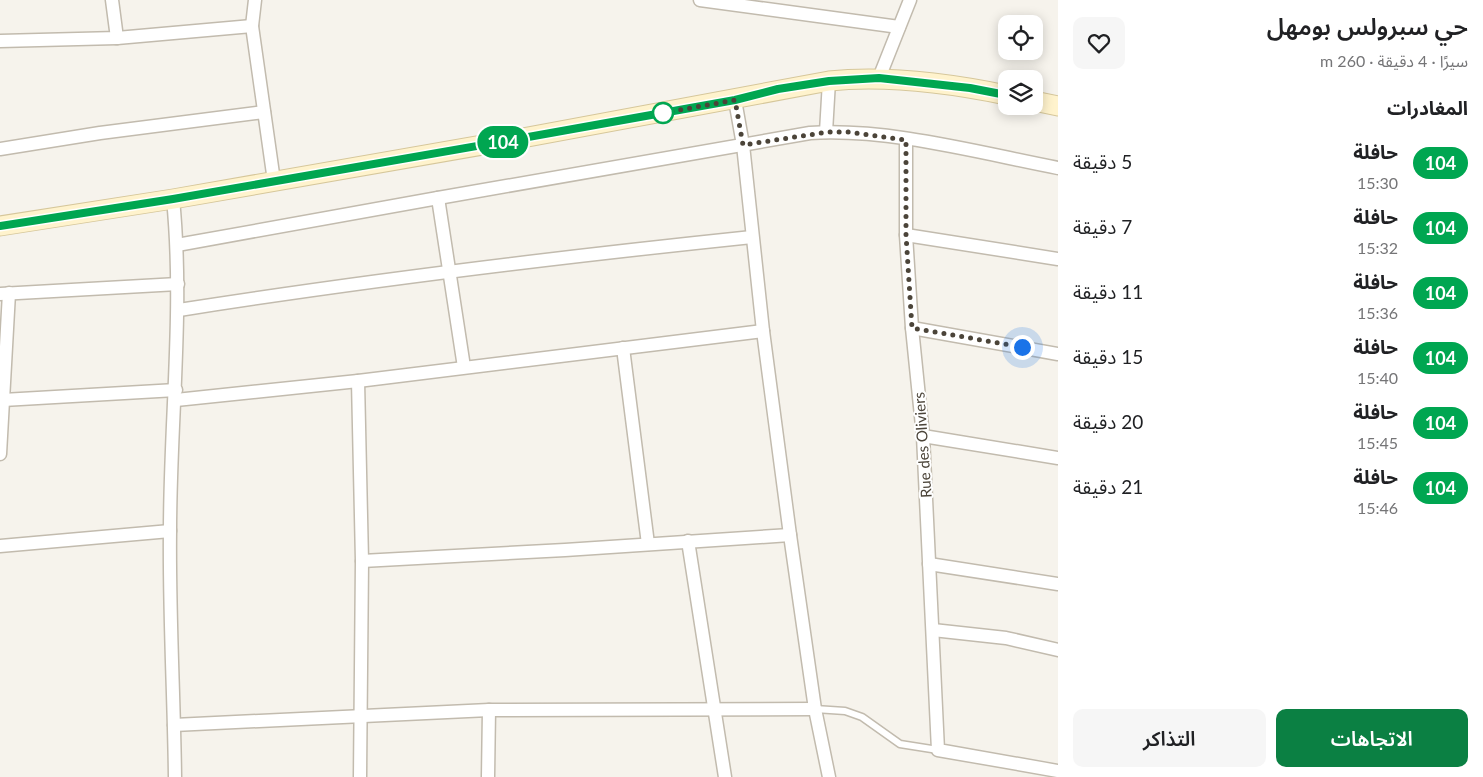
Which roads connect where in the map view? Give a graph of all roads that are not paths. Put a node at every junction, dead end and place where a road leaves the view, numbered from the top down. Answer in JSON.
{"nodes":[{"id":1,"x":112,"y":0,"type":"edge"},
{"id":2,"x":255,"y":0,"type":"edge"},
{"id":3,"x":700,"y":0,"type":"edge"},
{"id":4,"x":910,"y":0,"type":"edge"},
{"id":5,"x":767,"y":4,"type":"edge"},
{"id":6,"x":252,"y":26,"type":"junction"},
{"id":7,"x":899,"y":27,"type":"junction"},
{"id":8,"x":116,"y":38,"type":"junction"},
{"id":9,"x":0,"y":41,"type":"edge"},
{"id":10,"x":879,"y":78,"type":"junction"},
{"id":11,"x":829,"y":81,"type":"junction"},
{"id":12,"x":998,"y":93,"type":"edge"},
{"id":13,"x":735,"y":100,"type":"junction"},
{"id":14,"x":1043,"y":103,"type":"edge"},
{"id":15,"x":1058,"y":106,"type":"edge"},
{"id":16,"x":264,"y":112,"type":"junction"},
{"id":17,"x":826,"y":132,"type":"junction"},
{"id":18,"x":906,"y":140,"type":"junction"},
{"id":19,"x":743,"y":145,"type":"junction"},
{"id":20,"x":0,"y":150,"type":"edge"},
{"id":21,"x":1058,"y":168,"type":"edge"},
{"id":22,"x":274,"y":180,"type":"junction"},
{"id":23,"x":438,"y":198,"type":"junction"},
{"id":24,"x":173,"y":199,"type":"junction"},
{"id":25,"x":0,"y":226,"type":"edge"},
{"id":26,"x":906,"y":235,"type":"junction"},
{"id":27,"x":752,"y":237,"type":"junction"},
{"id":28,"x":177,"y":245,"type":"junction"},
{"id":29,"x":1058,"y":259,"type":"edge"},
{"id":30,"x":450,"y":272,"type":"junction"},
{"id":31,"x":178,"y":284,"type":"junction"},
{"id":32,"x":4,"y":294,"type":"edge"},
{"id":33,"x":179,"y":310,"type":"junction"},
{"id":34,"x":912,"y":328,"type":"junction"},
{"id":35,"x":763,"y":331,"type":"junction"},
{"id":36,"x":623,"y":348,"type":"junction"},
{"id":37,"x":1058,"y":354,"type":"edge"},
{"id":38,"x":464,"y":367,"type":"junction"},
{"id":39,"x":358,"y":381,"type":"junction"},
{"id":40,"x":176,"y":395,"type":"junction"},
{"id":41,"x":3,"y":400,"type":"junction"},
{"id":42,"x":923,"y":436,"type":"junction"},
{"id":43,"x":0,"y":454,"type":"edge"},
{"id":44,"x":1058,"y":458,"type":"edge"},
{"id":45,"x":170,"y":531,"type":"junction"},
{"id":46,"x":790,"y":535,"type":"junction"},
{"id":47,"x":688,"y":541,"type":"junction"},
{"id":48,"x":648,"y":544,"type":"junction"},
{"id":49,"x":0,"y":546,"type":"edge"},
{"id":50,"x":362,"y":561,"type":"junction"},
{"id":51,"x":929,"y":564,"type":"junction"},
{"id":52,"x":1058,"y":584,"type":"edge"},
{"id":53,"x":932,"y":630,"type":"junction"},
{"id":54,"x":1058,"y":650,"type":"edge"},
{"id":55,"x":815,"y":709,"type":"junction"},
{"id":56,"x":489,"y":710,"type":"junction"},
{"id":57,"x":716,"y":710,"type":"junction"},
{"id":58,"x":360,"y":716,"type":"junction"},
{"id":59,"x":174,"y":725,"type":"junction"},
{"id":60,"x":938,"y":750,"type":"junction"},
{"id":61,"x":1058,"y":771,"type":"edge"},
{"id":62,"x":175,"y":777,"type":"edge"},
{"id":63,"x":360,"y":777,"type":"edge"},
{"id":64,"x":488,"y":777,"type":"edge"},
{"id":65,"x":725,"y":777,"type":"edge"},
{"id":66,"x":829,"y":777,"type":"edge"}],
"edges":[{"from":1,"to":8,"type":"street"},
{"from":2,"to":6,"type":"street"},
{"from":3,"to":5,"type":"street"},
{"from":4,"to":7,"type":"street"},
{"from":5,"to":7,"type":"street"},
{"from":6,"to":8,"type":"street"},
{"from":6,"to":16,"type":"street"},
{"from":7,"to":10,"type":"street"},
{"from":8,"to":9,"type":"street"},
{"from":10,"to":11,"type":"main road"},
{"from":10,"to":12,"type":"main road"},
{"from":11,"to":13,"type":"main road"},
{"from":11,"to":17,"type":"street"},
{"from":13,"to":19,"type":"street"},
{"from":13,"to":22,"type":"main road"},
{"from":14,"to":15,"type":"main road"},
{"from":16,"to":20,"type":"street"},
{"from":16,"to":22,"type":"street"},
{"from":17,"to":18,"type":"street"},
{"from":17,"to":19,"type":"street"},
{"from":18,"to":21,"type":"street"},
{"from":18,"to":26,"type":"street","name":"Rue des Oliviers"},
{"from":19,"to":23,"type":"street"},
{"from":19,"to":27,"type":"street"},
{"from":22,"to":24,"type":"main road"},
{"from":23,"to":28,"type":"street"},
{"from":23,"to":30,"type":"street"},
{"from":24,"to":25,"type":"main road"},
{"from":24,"to":28,"type":"street"},
{"from":26,"to":29,"type":"street"},
{"from":26,"to":34,"type":"street","name":"Rue des Oliviers"},
{"from":27,"to":30,"type":"street"},
{"from":27,"to":35,"type":"street"},
{"from":28,"to":31,"type":"street"},
{"from":30,"to":33,"type":"street"},
{"from":30,"to":38,"type":"street"},
{"from":31,"to":32,"type":"street"},
{"from":31,"to":33,"type":"street"},
{"from":32,"to":41,"type":"street"},
{"from":33,"to":40,"type":"street"},
{"from":34,"to":37,"type":"street"},
{"from":34,"to":42,"type":"street","name":"Rue des Oliviers"},
{"from":35,"to":36,"type":"street"},
{"from":35,"to":46,"type":"street"},
{"from":36,"to":38,"type":"street"},
{"from":36,"to":48,"type":"street"},
{"from":38,"to":39,"type":"street"},
{"from":39,"to":40,"type":"street"},
{"from":39,"to":50,"type":"street"},
{"from":40,"to":41,"type":"street"},
{"from":40,"to":45,"type":"street"},
{"from":41,"to":43,"type":"street"},
{"from":42,"to":44,"type":"street"},
{"from":42,"to":51,"type":"street","name":"Rue des Oliviers"},
{"from":45,"to":49,"type":"street"},
{"from":45,"to":59,"type":"street"},
{"from":46,"to":47,"type":"street"},
{"from":46,"to":55,"type":"street"},
{"from":47,"to":48,"type":"street"},
{"from":47,"to":57,"type":"street"},
{"from":48,"to":50,"type":"street"},
{"from":50,"to":58,"type":"street"},
{"from":51,"to":52,"type":"street"},
{"from":51,"to":53,"type":"street","name":"Rue des Oliviers"},
{"from":53,"to":54,"type":"street"},
{"from":53,"to":60,"type":"street","name":"Rue des Oliviers"},
{"from":55,"to":57,"type":"street"},
{"from":55,"to":60,"type":"lane"},
{"from":55,"to":66,"type":"street"},
{"from":56,"to":57,"type":"street"},
{"from":56,"to":58,"type":"street"},
{"from":56,"to":64,"type":"street"},
{"from":57,"to":65,"type":"street"},
{"from":58,"to":59,"type":"street"},
{"from":58,"to":63,"type":"street"},
{"from":59,"to":62,"type":"street"},
{"from":60,"to":61,"type":"street"}]}
